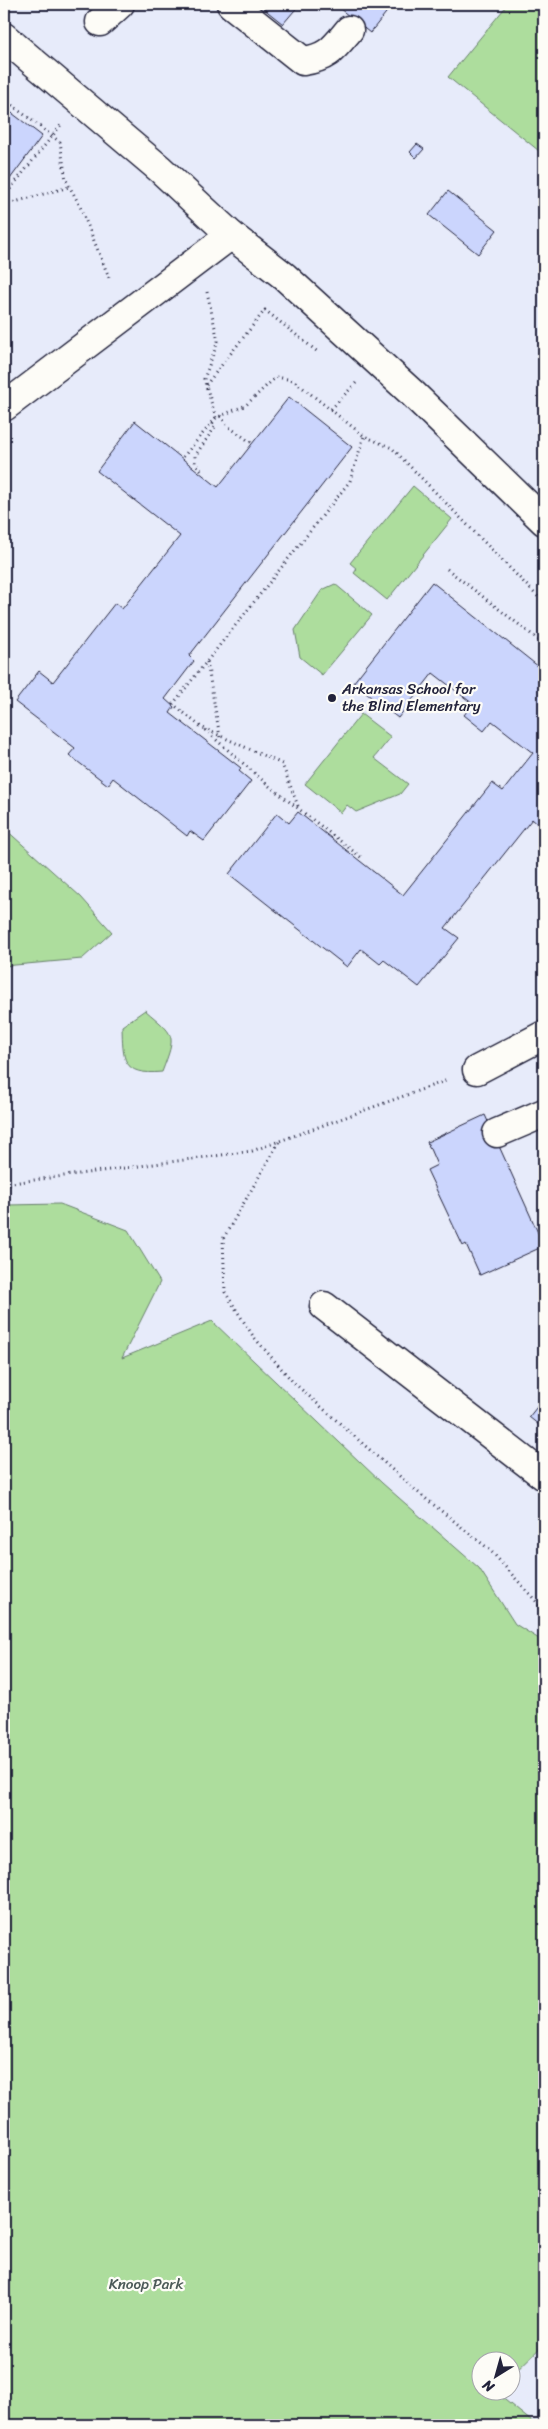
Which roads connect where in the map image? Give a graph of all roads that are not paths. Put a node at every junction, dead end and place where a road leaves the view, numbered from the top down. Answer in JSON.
{"nodes":[{"id":1,"x":120,"y":4,"type":"edge"},
{"id":2,"x":231,"y":4,"type":"edge"},
{"id":3,"x":100,"y":22,"type":"dead end"},
{"id":4,"x":349,"y":30,"type":"dead end"},
{"id":5,"x":4,"y":37,"type":"edge"},
{"id":6,"x":230,"y":235,"type":"junction"},
{"id":7,"x":4,"y":406,"type":"edge"},
{"id":8,"x":544,"y":521,"type":"edge"},
{"id":9,"x":544,"y":1035,"type":"edge"},
{"id":10,"x":477,"y":1070,"type":"road end"},
{"id":11,"x":544,"y":1113,"type":"edge"},
{"id":12,"x":497,"y":1133,"type":"dead end"},
{"id":13,"x":324,"y":1306,"type":"dead end"},
{"id":14,"x":544,"y":1476,"type":"edge"}],
"edges":[{"from":1,"to":3,"type":"lane"},
{"from":2,"to":4,"type":"lane"},
{"from":5,"to":6,"type":"lane"},
{"from":6,"to":7,"type":"lane"},
{"from":6,"to":8,"type":"lane"},
{"from":9,"to":10,"type":"lane"},
{"from":11,"to":12,"type":"lane"},
{"from":13,"to":14,"type":"lane"}]}
